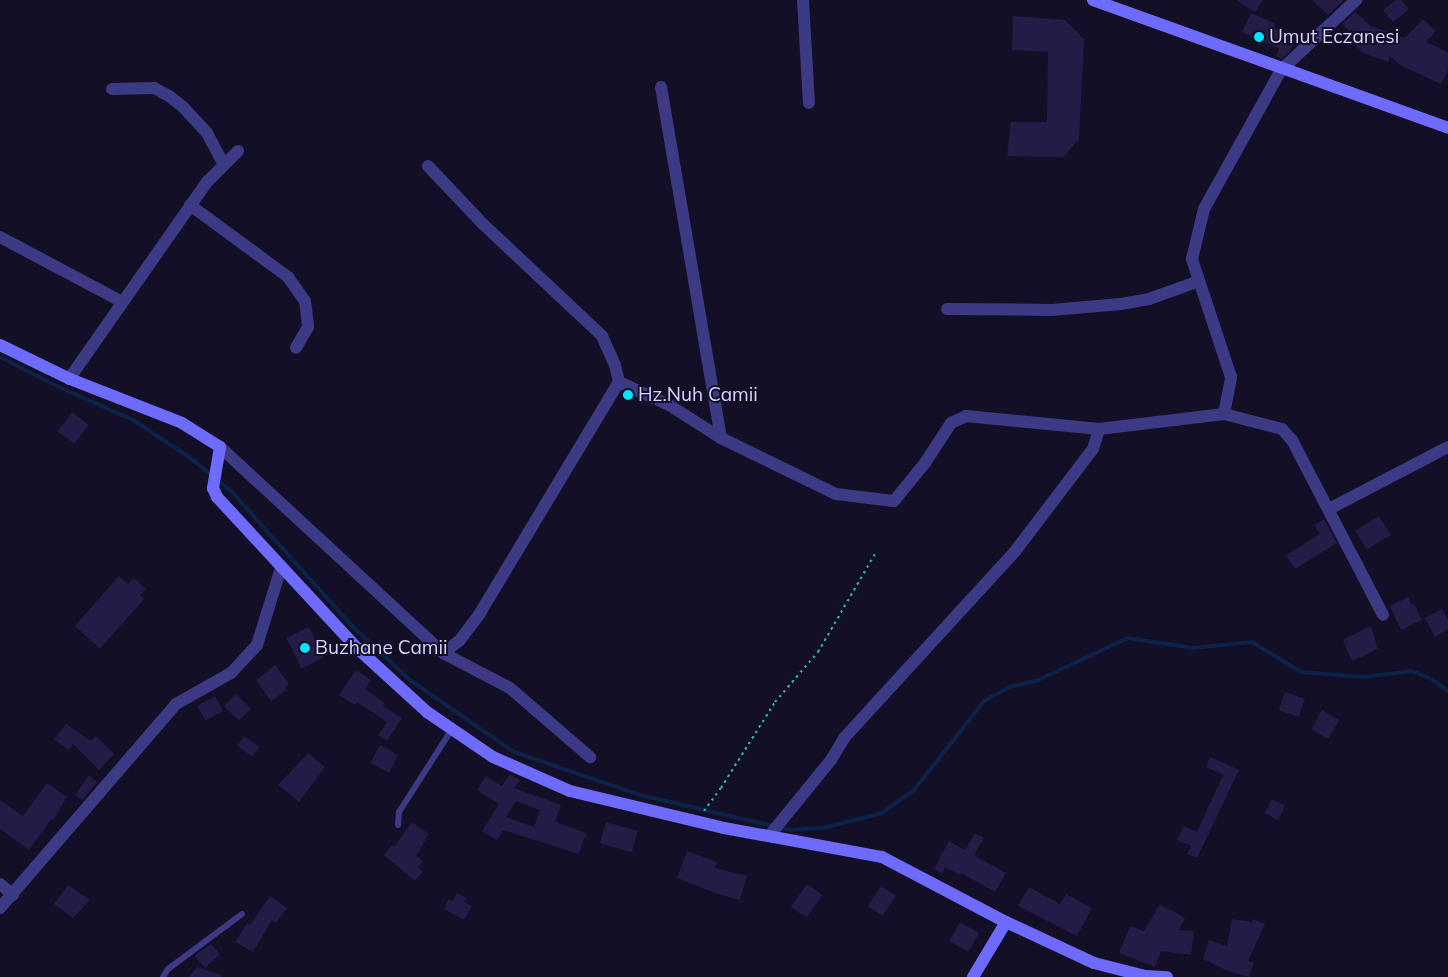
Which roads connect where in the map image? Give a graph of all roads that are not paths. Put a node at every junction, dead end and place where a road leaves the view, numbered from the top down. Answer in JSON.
{"nodes":[{"id":1,"x":803,"y":0,"type":"edge"},
{"id":2,"x":1093,"y":0,"type":"edge"},
{"id":3,"x":1356,"y":0,"type":"edge"},
{"id":4,"x":1281,"y":70,"type":"junction"},
{"id":5,"x":661,"y":87,"type":"dead end"},
{"id":6,"x":112,"y":89,"type":"dead end"},
{"id":7,"x":809,"y":102,"type":"dead end"},
{"id":8,"x":1448,"y":128,"type":"edge"},
{"id":9,"x":238,"y":151,"type":"dead end"},
{"id":10,"x":224,"y":164,"type":"junction"},
{"id":11,"x":428,"y":166,"type":"dead end"},
{"id":12,"x":190,"y":205,"type":"junction"},
{"id":13,"x":0,"y":237,"type":"edge"},
{"id":14,"x":1199,"y":281,"type":"junction"},
{"id":15,"x":122,"y":302,"type":"junction"},
{"id":16,"x":947,"y":309,"type":"dead end"},
{"id":17,"x":0,"y":345,"type":"edge"},
{"id":18,"x":296,"y":348,"type":"dead end"},
{"id":19,"x":69,"y":378,"type":"junction"},
{"id":20,"x":619,"y":382,"type":"junction"},
{"id":21,"x":1224,"y":414,"type":"junction"},
{"id":22,"x":1099,"y":429,"type":"junction"},
{"id":23,"x":721,"y":438,"type":"junction"},
{"id":24,"x":220,"y":447,"type":"junction"},
{"id":25,"x":1448,"y":447,"type":"edge"},
{"id":26,"x":1329,"y":508,"type":"junction"},
{"id":27,"x":281,"y":568,"type":"junction"},
{"id":28,"x":1383,"y":615,"type":"dead end"},
{"id":29,"x":443,"y":653,"type":"junction"},
{"id":30,"x":452,"y":729,"type":"junction"},
{"id":31,"x":590,"y":757,"type":"dead end"},
{"id":32,"x":398,"y":825,"type":"dead end"},
{"id":33,"x":769,"y":836,"type":"junction"},
{"id":34,"x":0,"y":884,"type":"edge"},
{"id":35,"x":13,"y":894,"type":"junction"},
{"id":36,"x":0,"y":908,"type":"edge"},
{"id":37,"x":242,"y":914,"type":"dead end"},
{"id":38,"x":1006,"y":922,"type":"junction"},
{"id":39,"x":163,"y":977,"type":"edge"},
{"id":40,"x":973,"y":977,"type":"edge"},
{"id":41,"x":1167,"y":977,"type":"edge"}],
"edges":[{"from":1,"to":7,"type":"street"},
{"from":2,"to":4,"type":"street"},
{"from":3,"to":4,"type":"street"},
{"from":4,"to":8,"type":"street"},
{"from":4,"to":14,"type":"street"},
{"from":5,"to":23,"type":"street"},
{"from":6,"to":10,"type":"street"},
{"from":9,"to":10,"type":"street"},
{"from":10,"to":12,"type":"street"},
{"from":11,"to":20,"type":"street"},
{"from":12,"to":15,"type":"street"},
{"from":12,"to":18,"type":"street"},
{"from":13,"to":15,"type":"street"},
{"from":14,"to":16,"type":"street"},
{"from":14,"to":21,"type":"street"},
{"from":15,"to":19,"type":"street"},
{"from":17,"to":19,"type":"street"},
{"from":19,"to":24,"type":"street"},
{"from":20,"to":23,"type":"street"},
{"from":20,"to":29,"type":"street"},
{"from":21,"to":22,"type":"street"},
{"from":21,"to":26,"type":"street"},
{"from":22,"to":23,"type":"street"},
{"from":22,"to":33,"type":"street"},
{"from":24,"to":27,"type":"street"},
{"from":24,"to":29,"type":"street"},
{"from":25,"to":26,"type":"street"},
{"from":26,"to":28,"type":"street"},
{"from":27,"to":30,"type":"street"},
{"from":27,"to":35,"type":"street"},
{"from":29,"to":31,"type":"street"},
{"from":30,"to":32,"type":"lane"},
{"from":30,"to":33,"type":"street"},
{"from":33,"to":38,"type":"street"},
{"from":34,"to":35,"type":"street"},
{"from":35,"to":36,"type":"street"},
{"from":37,"to":39,"type":"lane"},
{"from":38,"to":40,"type":"street"},
{"from":38,"to":41,"type":"street"}]}
